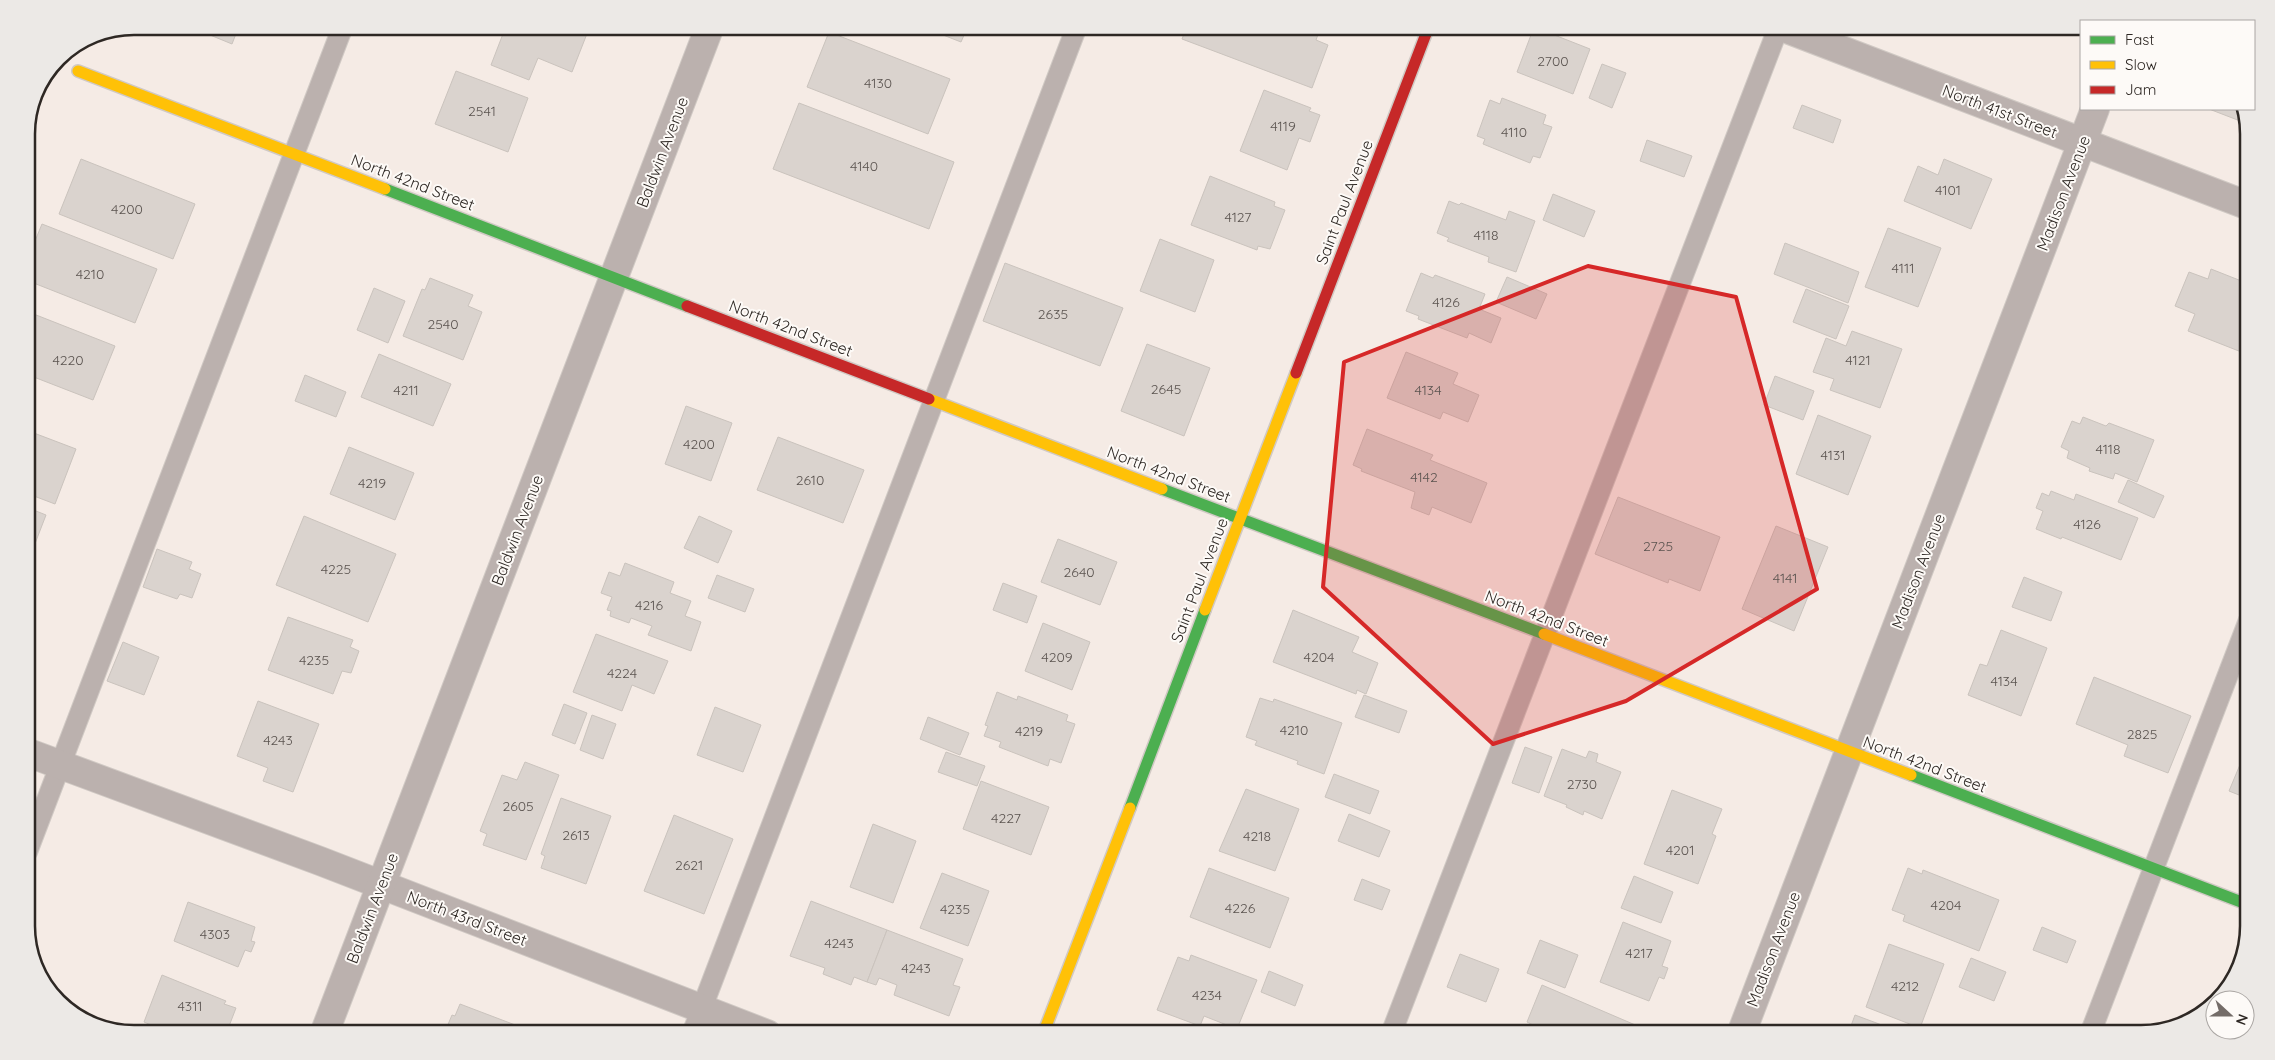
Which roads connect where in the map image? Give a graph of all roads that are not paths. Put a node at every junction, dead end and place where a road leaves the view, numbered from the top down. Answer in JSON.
{"nodes":[{"id":1,"x":340,"y":35,"type":"edge"},
{"id":2,"x":707,"y":35,"type":"edge"},
{"id":3,"x":1074,"y":35,"type":"edge"},
{"id":4,"x":1426,"y":35,"type":"edge"},
{"id":5,"x":1776,"y":35,"type":"edge"},
{"id":6,"x":1803,"y":35,"type":"edge"},
{"id":7,"x":78,"y":71,"type":"dead end"},
{"id":8,"x":2095,"y":110,"type":"edge"},
{"id":9,"x":2082,"y":142,"type":"junction"},
{"id":10,"x":295,"y":153,"type":"junction"},
{"id":11,"x":2240,"y":203,"type":"edge"},
{"id":12,"x":614,"y":277,"type":"junction"},
{"id":13,"x":935,"y":401,"type":"junction"},
{"id":14,"x":1240,"y":519,"type":"junction"},
{"id":15,"x":1545,"y":635,"type":"junction"},
{"id":16,"x":2240,"y":643,"type":"edge"},
{"id":17,"x":1849,"y":752,"type":"junction"},
{"id":18,"x":35,"y":755,"type":"edge"},
{"id":19,"x":60,"y":764,"type":"junction"},
{"id":20,"x":35,"y":829,"type":"edge"},
{"id":21,"x":2153,"y":868,"type":"junction"},
{"id":22,"x":381,"y":884,"type":"junction"},
{"id":23,"x":2240,"y":902,"type":"edge"},
{"id":24,"x":702,"y":1008,"type":"junction"},
{"id":25,"x":327,"y":1025,"type":"edge"},
{"id":26,"x":695,"y":1025,"type":"edge"},
{"id":27,"x":744,"y":1025,"type":"edge"},
{"id":28,"x":1046,"y":1025,"type":"edge"},
{"id":29,"x":1394,"y":1025,"type":"edge"},
{"id":30,"x":1744,"y":1025,"type":"edge"},
{"id":31,"x":2093,"y":1025,"type":"edge"}],
"edges":[{"from":1,"to":10,"type":"lane"},
{"from":2,"to":12,"type":"street","name":"Baldwin Avenue"},
{"from":3,"to":13,"type":"lane"},
{"from":4,"to":14,"type":"street","name":"Saint Paul Avenue"},
{"from":5,"to":15,"type":"lane"},
{"from":6,"to":9,"type":"street","name":"North 41st Street"},
{"from":7,"to":10,"type":"street","name":"North 42nd Street"},
{"from":8,"to":9,"type":"street","name":"Madison Avenue"},
{"from":9,"to":11,"type":"street","name":"North 41st Street"},
{"from":9,"to":17,"type":"street","name":"Madison Avenue"},
{"from":10,"to":12,"type":"street","name":"North 42nd Street"},
{"from":10,"to":19,"type":"lane"},
{"from":12,"to":13,"type":"street","name":"North 42nd Street"},
{"from":12,"to":22,"type":"street","name":"Baldwin Avenue"},
{"from":13,"to":14,"type":"street","name":"North 42nd Street"},
{"from":13,"to":24,"type":"lane"},
{"from":14,"to":15,"type":"street","name":"North 42nd Street"},
{"from":14,"to":28,"type":"street","name":"Saint Paul Avenue"},
{"from":15,"to":17,"type":"street","name":"North 42nd Street"},
{"from":15,"to":29,"type":"lane"},
{"from":16,"to":21,"type":"lane"},
{"from":17,"to":21,"type":"street","name":"North 42nd Street"},
{"from":17,"to":30,"type":"street","name":"Madison Avenue"},
{"from":18,"to":19,"type":"street","name":"North 43rd Street"},
{"from":19,"to":20,"type":"lane"},
{"from":19,"to":22,"type":"street","name":"North 43rd Street"},
{"from":21,"to":23,"type":"street","name":"North 42nd Street"},
{"from":21,"to":31,"type":"lane"},
{"from":22,"to":24,"type":"street","name":"North 43rd Street"},
{"from":22,"to":25,"type":"street","name":"Baldwin Avenue"},
{"from":24,"to":26,"type":"lane"},
{"from":24,"to":27,"type":"street","name":"North 43rd Street"}]}
